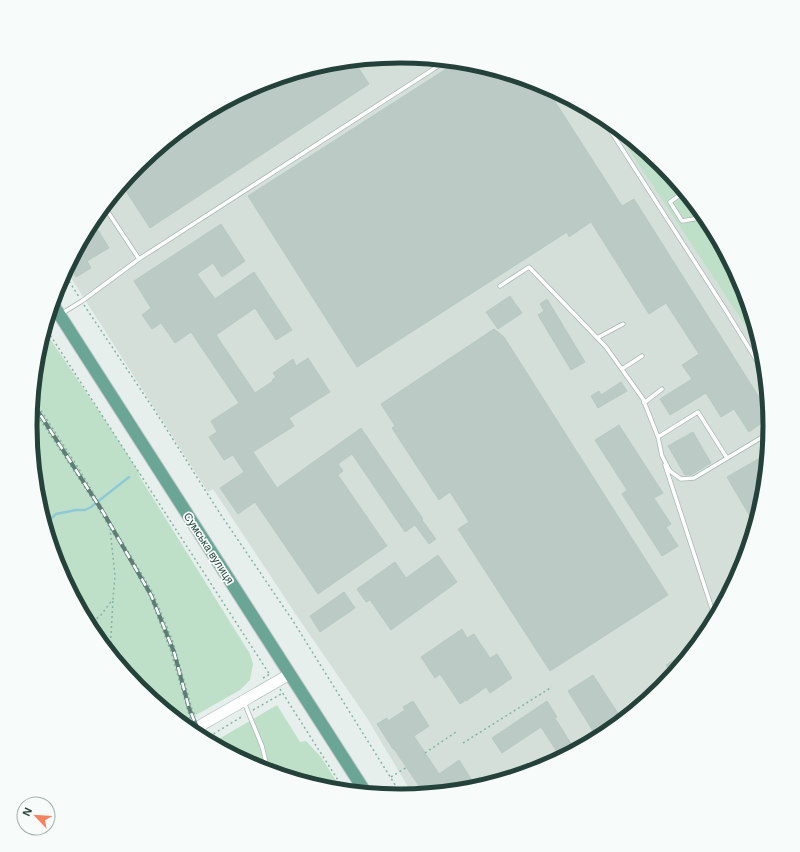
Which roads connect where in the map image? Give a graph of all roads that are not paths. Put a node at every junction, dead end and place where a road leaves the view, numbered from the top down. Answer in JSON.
{"nodes":[{"id":1,"x":438,"y":65,"type":"edge"},
{"id":2,"x":610,"y":130,"type":"edge"},
{"id":3,"x":680,"y":195,"type":"edge"},
{"id":4,"x":107,"y":211,"type":"edge"},
{"id":5,"x":698,"y":218,"type":"edge"},
{"id":6,"x":139,"y":259,"type":"junction"},
{"id":7,"x":500,"y":286,"type":"dead end"},
{"id":8,"x":56,"y":309,"type":"edge"},
{"id":9,"x":60,"y":315,"type":"junction"},
{"id":10,"x":623,"y":324,"type":"dead end"},
{"id":11,"x":598,"y":338,"type":"junction"},
{"id":12,"x":642,"y":356,"type":"dead end"},
{"id":13,"x":757,"y":361,"type":"edge"},
{"id":14,"x":622,"y":369,"type":"junction"},
{"id":15,"x":662,"y":390,"type":"dead end"},
{"id":16,"x":644,"y":403,"type":"junction"},
{"id":17,"x":763,"y":436,"type":"edge"},
{"id":18,"x":658,"y":437,"type":"junction"},
{"id":19,"x":662,"y":456,"type":"junction"},
{"id":20,"x":727,"y":458,"type":"junction"},
{"id":21,"x":713,"y":610,"type":"edge"},
{"id":22,"x":290,"y":674,"type":"junction"},
{"id":23,"x":243,"y":701,"type":"junction"},
{"id":24,"x":193,"y":724,"type":"edge"},
{"id":25,"x":266,"y":763,"type":"edge"},
{"id":26,"x":362,"y":787,"type":"edge"}],
"edges":[{"from":1,"to":6,"type":"lane"},
{"from":2,"to":13,"type":"lane"},
{"from":3,"to":5,"type":"lane"},
{"from":4,"to":6,"type":"lane"},
{"from":6,"to":9,"type":"lane"},
{"from":7,"to":11,"type":"lane"},
{"from":8,"to":9,"type":"main road","name":"Сумська вулиця"},
{"from":9,"to":22,"type":"main road","name":"Сумська вулиця"},
{"from":10,"to":11,"type":"lane"},
{"from":11,"to":14,"type":"lane"},
{"from":12,"to":14,"type":"lane"},
{"from":14,"to":16,"type":"lane"},
{"from":15,"to":16,"type":"lane"},
{"from":16,"to":18,"type":"lane"},
{"from":17,"to":20,"type":"lane"},
{"from":18,"to":19,"type":"lane"},
{"from":18,"to":20,"type":"lane"},
{"from":19,"to":20,"type":"lane"},
{"from":19,"to":21,"type":"lane"},
{"from":22,"to":23,"type":"main road"},
{"from":22,"to":26,"type":"main road","name":"Сумська вулиця"},
{"from":23,"to":24,"type":"main road"},
{"from":23,"to":25,"type":"lane"}]}
